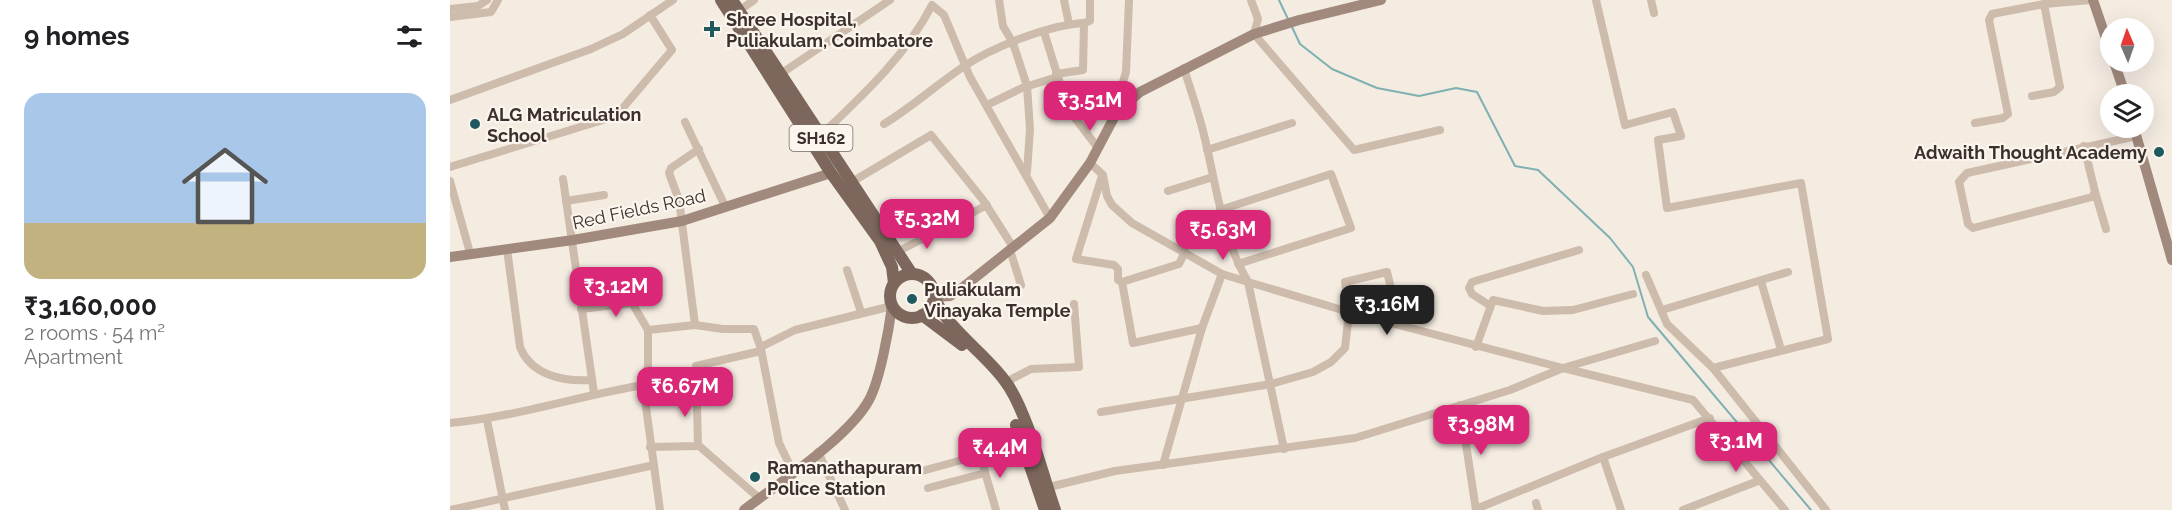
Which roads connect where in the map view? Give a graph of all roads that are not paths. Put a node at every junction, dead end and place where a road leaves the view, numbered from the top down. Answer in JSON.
{"nodes":[{"id":1,"x":487,"y":0,"type":"edge"},
{"id":2,"x":498,"y":0,"type":"edge"},
{"id":3,"x":673,"y":0,"type":"edge"},
{"id":4,"x":721,"y":0,"type":"edge"},
{"id":5,"x":754,"y":0,"type":"edge"},
{"id":6,"x":890,"y":0,"type":"edge"},
{"id":7,"x":999,"y":0,"type":"edge"},
{"id":8,"x":1064,"y":0,"type":"edge"},
{"id":9,"x":1090,"y":0,"type":"edge"},
{"id":10,"x":1129,"y":0,"type":"edge"},
{"id":11,"x":1251,"y":0,"type":"edge"},
{"id":12,"x":1381,"y":0,"type":"edge"},
{"id":13,"x":1596,"y":0,"type":"edge"},
{"id":14,"x":1651,"y":0,"type":"edge"},
{"id":15,"x":2092,"y":0,"type":"edge"},
{"id":16,"x":934,"y":2,"type":"edge"},
{"id":17,"x":2044,"y":4,"type":"junction"},
{"id":18,"x":450,"y":9,"type":"edge"},
{"id":19,"x":734,"y":9,"type":"edge"},
{"id":20,"x":1654,"y":13,"type":"dead end"},
{"id":21,"x":650,"y":15,"type":"junction"},
{"id":22,"x":450,"y":16,"type":"edge"},
{"id":23,"x":2100,"y":22,"type":"edge"},
{"id":24,"x":1084,"y":23,"type":"junction"},
{"id":25,"x":1069,"y":24,"type":"junction"},
{"id":26,"x":1044,"y":32,"type":"junction"},
{"id":27,"x":1254,"y":34,"type":"junction"},
{"id":28,"x":1013,"y":43,"type":"junction"},
{"id":29,"x":965,"y":65,"type":"junction"},
{"id":30,"x":1184,"y":68,"type":"junction"},
{"id":31,"x":1057,"y":75,"type":"junction"},
{"id":32,"x":776,"y":77,"type":"junction"},
{"id":33,"x":1027,"y":86,"type":"junction"},
{"id":34,"x":2032,"y":96,"type":"dead end"},
{"id":35,"x":450,"y":100,"type":"edge"},
{"id":36,"x":987,"y":105,"type":"junction"},
{"id":37,"x":1117,"y":112,"type":"junction"},
{"id":38,"x":685,"y":122,"type":"dead end"},
{"id":39,"x":1292,"y":123,"type":"dead end"},
{"id":40,"x":1975,"y":123,"type":"dead end"},
{"id":41,"x":884,"y":124,"type":"dead end"},
{"id":42,"x":1440,"y":130,"type":"dead end"},
{"id":43,"x":820,"y":136,"type":"junction"},
{"id":44,"x":2113,"y":138,"type":"edge"},
{"id":45,"x":2137,"y":138,"type":"edge"},
{"id":46,"x":2084,"y":146,"type":"junction"},
{"id":47,"x":699,"y":148,"type":"junction"},
{"id":48,"x":1098,"y":148,"type":"junction"},
{"id":49,"x":1207,"y":150,"type":"junction"},
{"id":50,"x":1090,"y":163,"type":"junction"},
{"id":51,"x":450,"y":167,"type":"edge"},
{"id":52,"x":831,"y":173,"type":"junction"},
{"id":53,"x":1027,"y":174,"type":"junction"},
{"id":54,"x":1103,"y":175,"type":"junction"},
{"id":55,"x":1213,"y":177,"type":"junction"},
{"id":56,"x":563,"y":179,"type":"dead end"},
{"id":57,"x":450,"y":181,"type":"edge"},
{"id":58,"x":845,"y":185,"type":"junction"},
{"id":59,"x":1168,"y":191,"type":"dead end"},
{"id":60,"x":2095,"y":192,"type":"junction"},
{"id":61,"x":604,"y":195,"type":"dead end"},
{"id":62,"x":566,"y":201,"type":"junction"},
{"id":63,"x":987,"y":205,"type":"junction"},
{"id":64,"x":725,"y":206,"type":"junction"},
{"id":65,"x":1220,"y":210,"type":"junction"},
{"id":66,"x":1050,"y":218,"type":"junction"},
{"id":67,"x":682,"y":220,"type":"junction"},
{"id":68,"x":2106,"y":230,"type":"dead end"},
{"id":69,"x":573,"y":240,"type":"junction"},
{"id":70,"x":507,"y":249,"type":"junction"},
{"id":71,"x":1011,"y":249,"type":"junction"},
{"id":72,"x":1579,"y":250,"type":"dead end"},
{"id":73,"x":897,"y":252,"type":"junction"},
{"id":74,"x":1185,"y":252,"type":"junction"},
{"id":75,"x":470,"y":254,"type":"junction"},
{"id":76,"x":450,"y":256,"type":"edge"},
{"id":77,"x":2172,"y":260,"type":"edge"},
{"id":78,"x":1238,"y":264,"type":"junction"},
{"id":79,"x":847,"y":270,"type":"dead end"},
{"id":80,"x":1788,"y":272,"type":"dead end"},
{"id":81,"x":912,"y":274,"type":"junction"},
{"id":82,"x":1222,"y":274,"type":"junction"},
{"id":83,"x":1646,"y":275,"type":"dead end"},
{"id":84,"x":1761,"y":281,"type":"junction"},
{"id":85,"x":1122,"y":282,"type":"junction"},
{"id":86,"x":1248,"y":282,"type":"junction"},
{"id":87,"x":894,"y":283,"type":"junction"},
{"id":88,"x":1390,"y":284,"type":"dead end"},
{"id":89,"x":1021,"y":285,"type":"dead end"},
{"id":90,"x":1633,"y":294,"type":"dead end"},
{"id":91,"x":934,"y":297,"type":"junction"},
{"id":92,"x":1074,"y":304,"type":"dead end"},
{"id":93,"x":1489,"y":304,"type":"junction"},
{"id":94,"x":892,"y":306,"type":"junction"},
{"id":95,"x":581,"y":309,"type":"junction"},
{"id":96,"x":1662,"y":310,"type":"junction"},
{"id":97,"x":861,"y":312,"type":"junction"},
{"id":98,"x":1348,"y":312,"type":"junction"},
{"id":99,"x":922,"y":315,"type":"junction"},
{"id":100,"x":695,"y":325,"type":"junction"},
{"id":101,"x":1202,"y":328,"type":"junction"},
{"id":102,"x":648,"y":330,"type":"junction"},
{"id":103,"x":1655,"y":342,"type":"dead end"},
{"id":104,"x":1476,"y":347,"type":"junction"},
{"id":105,"x":761,"y":349,"type":"junction"},
{"id":106,"x":1781,"y":351,"type":"junction"},
{"id":107,"x":1563,"y":368,"type":"junction"},
{"id":108,"x":1713,"y":368,"type":"junction"},
{"id":109,"x":592,"y":380,"type":"junction"},
{"id":110,"x":1006,"y":382,"type":"junction"},
{"id":111,"x":1271,"y":384,"type":"junction"},
{"id":112,"x":643,"y":386,"type":"junction"},
{"id":113,"x":594,"y":393,"type":"junction"},
{"id":114,"x":1184,"y":396,"type":"junction"},
{"id":115,"x":1460,"y":405,"type":"junction"},
{"id":116,"x":1101,"y":412,"type":"dead end"},
{"id":117,"x":1710,"y":418,"type":"junction"},
{"id":118,"x":487,"y":420,"type":"junction"},
{"id":119,"x":450,"y":423,"type":"edge"},
{"id":120,"x":698,"y":445,"type":"junction"},
{"id":121,"x":650,"y":447,"type":"junction"},
{"id":122,"x":1284,"y":448,"type":"junction"},
{"id":123,"x":818,"y":452,"type":"junction"},
{"id":124,"x":1603,"y":457,"type":"junction"},
{"id":125,"x":654,"y":465,"type":"junction"},
{"id":126,"x":1163,"y":465,"type":"junction"},
{"id":127,"x":922,"y":471,"type":"dead end"},
{"id":128,"x":793,"y":472,"type":"junction"},
{"id":129,"x":985,"y":473,"type":"junction"},
{"id":130,"x":1758,"y":481,"type":"junction"},
{"id":131,"x":928,"y":488,"type":"dead end"},
{"id":132,"x":1042,"y":488,"type":"junction"},
{"id":133,"x":502,"y":498,"type":"junction"},
{"id":134,"x":759,"y":498,"type":"junction"},
{"id":135,"x":450,"y":510,"type":"edge"},
{"id":136,"x":506,"y":510,"type":"edge"},
{"id":137,"x":660,"y":510,"type":"edge"},
{"id":138,"x":744,"y":510,"type":"edge"},
{"id":139,"x":844,"y":510,"type":"edge"},
{"id":140,"x":995,"y":510,"type":"edge"},
{"id":141,"x":1045,"y":510,"type":"edge"},
{"id":142,"x":1055,"y":510,"type":"edge"},
{"id":143,"x":1476,"y":510,"type":"edge"},
{"id":144,"x":1621,"y":510,"type":"edge"},
{"id":145,"x":1683,"y":510,"type":"edge"},
{"id":146,"x":1785,"y":510,"type":"edge"},
{"id":147,"x":1826,"y":510,"type":"edge"}],
"edges":[{"from":1,"to":18,"type":"street"},
{"from":2,"to":22,"type":"street"},
{"from":3,"to":21,"type":"street"},
{"from":4,"to":19,"type":"main road","number":"SH162"},
{"from":5,"to":19,"type":"street"},
{"from":6,"to":32,"type":"street"},
{"from":7,"to":28,"type":"street"},
{"from":8,"to":25,"type":"street"},
{"from":9,"to":24,"type":"street"},
{"from":10,"to":37,"type":"street"},
{"from":11,"to":27,"type":"street"},
{"from":12,"to":27,"type":"street"},
{"from":13,"to":106,"type":"street"},
{"from":14,"to":20,"type":"street"},
{"from":15,"to":17,"type":"street"},
{"from":15,"to":23,"type":"street"},
{"from":16,"to":29,"type":"street"},
{"from":16,"to":43,"type":"street"},
{"from":17,"to":34,"type":"street"},
{"from":17,"to":40,"type":"street"},
{"from":19,"to":32,"type":"main road","number":"SH162"},
{"from":21,"to":35,"type":"street"},
{"from":21,"to":51,"type":"street"},
{"from":24,"to":25,"type":"street"},
{"from":24,"to":31,"type":"street"},
{"from":25,"to":26,"type":"street"},
{"from":26,"to":28,"type":"street"},
{"from":26,"to":31,"type":"street"},
{"from":27,"to":30,"type":"street"},
{"from":27,"to":42,"type":"street"},
{"from":28,"to":29,"type":"street"},
{"from":28,"to":33,"type":"street"},
{"from":29,"to":36,"type":"street"},
{"from":29,"to":41,"type":"street"},
{"from":30,"to":37,"type":"street"},
{"from":30,"to":49,"type":"street"},
{"from":31,"to":33,"type":"street"},
{"from":31,"to":48,"type":"street"},
{"from":32,"to":43,"type":"main road","number":"SH162"},
{"from":32,"to":52,"type":"main road","number":"SH162"},
{"from":33,"to":36,"type":"street"},
{"from":33,"to":53,"type":"street"},
{"from":36,"to":53,"type":"street"},
{"from":37,"to":48,"type":"street"},
{"from":38,"to":47,"type":"street"},
{"from":39,"to":49,"type":"street"},
{"from":43,"to":58,"type":"main road","number":"SH162"},
{"from":44,"to":46,"type":"street"},
{"from":45,"to":77,"type":"street"},
{"from":46,"to":60,"type":"street"},
{"from":46,"to":60,"type":"street"},
{"from":47,"to":64,"type":"street"},
{"from":47,"to":67,"type":"street"},
{"from":48,"to":50,"type":"street"},
{"from":49,"to":55,"type":"street"},
{"from":50,"to":54,"type":"street"},
{"from":50,"to":66,"type":"street"},
{"from":52,"to":58,"type":"main road","number":"SH162"},
{"from":52,"to":64,"type":"street","name":"Red Fields Road"},
{"from":53,"to":66,"type":"street"},
{"from":54,"to":74,"type":"street"},
{"from":54,"to":85,"type":"street"},
{"from":55,"to":59,"type":"street"},
{"from":55,"to":65,"type":"street"},
{"from":56,"to":62,"type":"street"},
{"from":57,"to":75,"type":"street"},
{"from":58,"to":63,"type":"street"},
{"from":58,"to":73,"type":"main road","number":"SH162"},
{"from":58,"to":87,"type":"main road"},
{"from":60,"to":68,"type":"street"},
{"from":61,"to":62,"type":"street"},
{"from":62,"to":69,"type":"street"},
{"from":63,"to":71,"type":"street"},
{"from":63,"to":73,"type":"street"},
{"from":64,"to":67,"type":"street","name":"Red Fields Road"},
{"from":65,"to":78,"type":"street"},
{"from":65,"to":78,"type":"street"},
{"from":66,"to":71,"type":"street"},
{"from":67,"to":69,"type":"street","name":"Red Fields Road"},
{"from":67,"to":100,"type":"street"},
{"from":69,"to":70,"type":"street","name":"Red Fields Road"},
{"from":69,"to":95,"type":"street"},
{"from":70,"to":75,"type":"street","name":"Red Fields Road"},
{"from":70,"to":109,"type":"street"},
{"from":71,"to":89,"type":"street"},
{"from":71,"to":91,"type":"street"},
{"from":72,"to":93,"type":"street"},
{"from":73,"to":81,"type":"main road","number":"SH162"},
{"from":74,"to":82,"type":"street"},
{"from":74,"to":85,"type":"street"},
{"from":75,"to":76,"type":"street","name":"Red Fields Road"},
{"from":78,"to":86,"type":"street"},
{"from":79,"to":97,"type":"street"},
{"from":80,"to":84,"type":"street"},
{"from":81,"to":87,"type":"main road"},
{"from":81,"to":91,"type":"main road","number":"SH162"},
{"from":82,"to":86,"type":"street"},
{"from":82,"to":101,"type":"street"},
{"from":83,"to":96,"type":"street"},
{"from":84,"to":96,"type":"street"},
{"from":84,"to":106,"type":"street"},
{"from":85,"to":101,"type":"street"},
{"from":86,"to":98,"type":"street"},
{"from":86,"to":111,"type":"street"},
{"from":87,"to":94,"type":"main road"},
{"from":88,"to":98,"type":"street"},
{"from":90,"to":93,"type":"street"},
{"from":91,"to":99,"type":"main road"},
{"from":91,"to":110,"type":"main road"},
{"from":92,"to":110,"type":"street"},
{"from":93,"to":104,"type":"street"},
{"from":94,"to":97,"type":"street"},
{"from":94,"to":99,"type":"main road"},
{"from":94,"to":123,"type":"street"},
{"from":95,"to":102,"type":"street"},
{"from":95,"to":109,"type":"street"},
{"from":96,"to":108,"type":"street"},
{"from":97,"to":105,"type":"street"},
{"from":98,"to":104,"type":"street"},
{"from":98,"to":111,"type":"street"},
{"from":99,"to":132,"type":"main road"},
{"from":100,"to":102,"type":"street"},
{"from":100,"to":105,"type":"street"},
{"from":101,"to":114,"type":"street"},
{"from":102,"to":112,"type":"street"},
{"from":103,"to":107,"type":"street"},
{"from":104,"to":107,"type":"street"},
{"from":105,"to":120,"type":"street"},
{"from":105,"to":128,"type":"street"},
{"from":106,"to":108,"type":"street"},
{"from":107,"to":115,"type":"street"},
{"from":107,"to":117,"type":"street"},
{"from":108,"to":147,"type":"street"},
{"from":109,"to":113,"type":"street"},
{"from":110,"to":132,"type":"main road"},
{"from":111,"to":114,"type":"street"},
{"from":111,"to":122,"type":"street"},
{"from":112,"to":113,"type":"street"},
{"from":112,"to":121,"type":"street"},
{"from":113,"to":118,"type":"street"},
{"from":114,"to":116,"type":"street"},
{"from":114,"to":126,"type":"street"},
{"from":115,"to":122,"type":"street"},
{"from":115,"to":143,"type":"street"},
{"from":117,"to":124,"type":"street"},
{"from":117,"to":130,"type":"street"},
{"from":118,"to":119,"type":"street"},
{"from":118,"to":133,"type":"street"},
{"from":120,"to":121,"type":"street"},
{"from":120,"to":134,"type":"street"},
{"from":121,"to":125,"type":"street"},
{"from":122,"to":126,"type":"street"},
{"from":123,"to":128,"type":"street"},
{"from":123,"to":139,"type":"street"},
{"from":124,"to":143,"type":"street"},
{"from":124,"to":144,"type":"street"},
{"from":125,"to":133,"type":"street"},
{"from":125,"to":137,"type":"street"},
{"from":126,"to":132,"type":"street"},
{"from":127,"to":129,"type":"street"},
{"from":128,"to":134,"type":"street"},
{"from":129,"to":131,"type":"street"},
{"from":129,"to":140,"type":"street"},
{"from":130,"to":145,"type":"street"},
{"from":130,"to":146,"type":"street"},
{"from":132,"to":141,"type":"main road"},
{"from":132,"to":142,"type":"main road"},
{"from":133,"to":135,"type":"street"},
{"from":133,"to":136,"type":"street"},
{"from":134,"to":138,"type":"street"}]}
